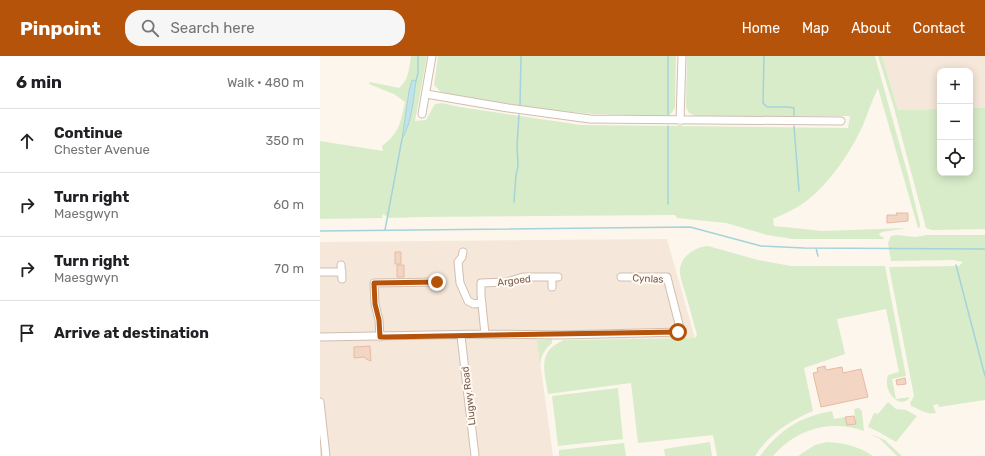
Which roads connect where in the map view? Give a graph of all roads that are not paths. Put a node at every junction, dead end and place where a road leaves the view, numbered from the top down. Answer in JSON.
{"nodes":[{"id":1,"x":432,"y":56,"type":"edge"},
{"id":2,"x":682,"y":56,"type":"edge"},
{"id":3,"x":426,"y":94,"type":"junction"},
{"id":4,"x":422,"y":114,"type":"dead end"},
{"id":5,"x":680,"y":121,"type":"junction"},
{"id":6,"x":841,"y":121,"type":"dead end"},
{"id":7,"x":463,"y":252,"type":"dead end"},
{"id":8,"x":450,"y":258,"type":"dead end"},
{"id":9,"x":458,"y":262,"type":"junction"},
{"id":10,"x":320,"y":272,"type":"edge"},
{"id":11,"x":342,"y":272,"type":"dead end"},
{"id":12,"x":621,"y":277,"type":"dead end"},
{"id":13,"x":437,"y":282,"type":"dead end"},
{"id":14,"x":552,"y":287,"type":"dead end"},
{"id":15,"x":482,"y":303,"type":"junction"},
{"id":16,"x":485,"y":334,"type":"junction"},
{"id":17,"x":461,"y":336,"type":"junction"},
{"id":18,"x":320,"y":337,"type":"edge"},
{"id":19,"x":380,"y":337,"type":"junction"},
{"id":20,"x":320,"y":402,"type":"edge"},
{"id":21,"x":326,"y":456,"type":"edge"},
{"id":22,"x":476,"y":456,"type":"edge"}],
"edges":[{"from":1,"to":3,"type":"street"},
{"from":2,"to":5,"type":"street"},
{"from":3,"to":4,"type":"street"},
{"from":3,"to":5,"type":"street"},
{"from":5,"to":6,"type":"street"},
{"from":7,"to":9,"type":"street"},
{"from":8,"to":9,"type":"street"},
{"from":9,"to":15,"type":"street"},
{"from":10,"to":11,"type":"street"},
{"from":12,"to":16,"type":"street","name":"Cynlas"},
{"from":13,"to":19,"type":"street"},
{"from":14,"to":15,"type":"street","name":"Argoed"},
{"from":15,"to":16,"type":"street","name":"Argoed"},
{"from":16,"to":17,"type":"street"},
{"from":17,"to":19,"type":"street"},
{"from":17,"to":22,"type":"street","name":"Llugwy Road"},
{"from":18,"to":19,"type":"street"},
{"from":20,"to":21,"type":"street"}]}
